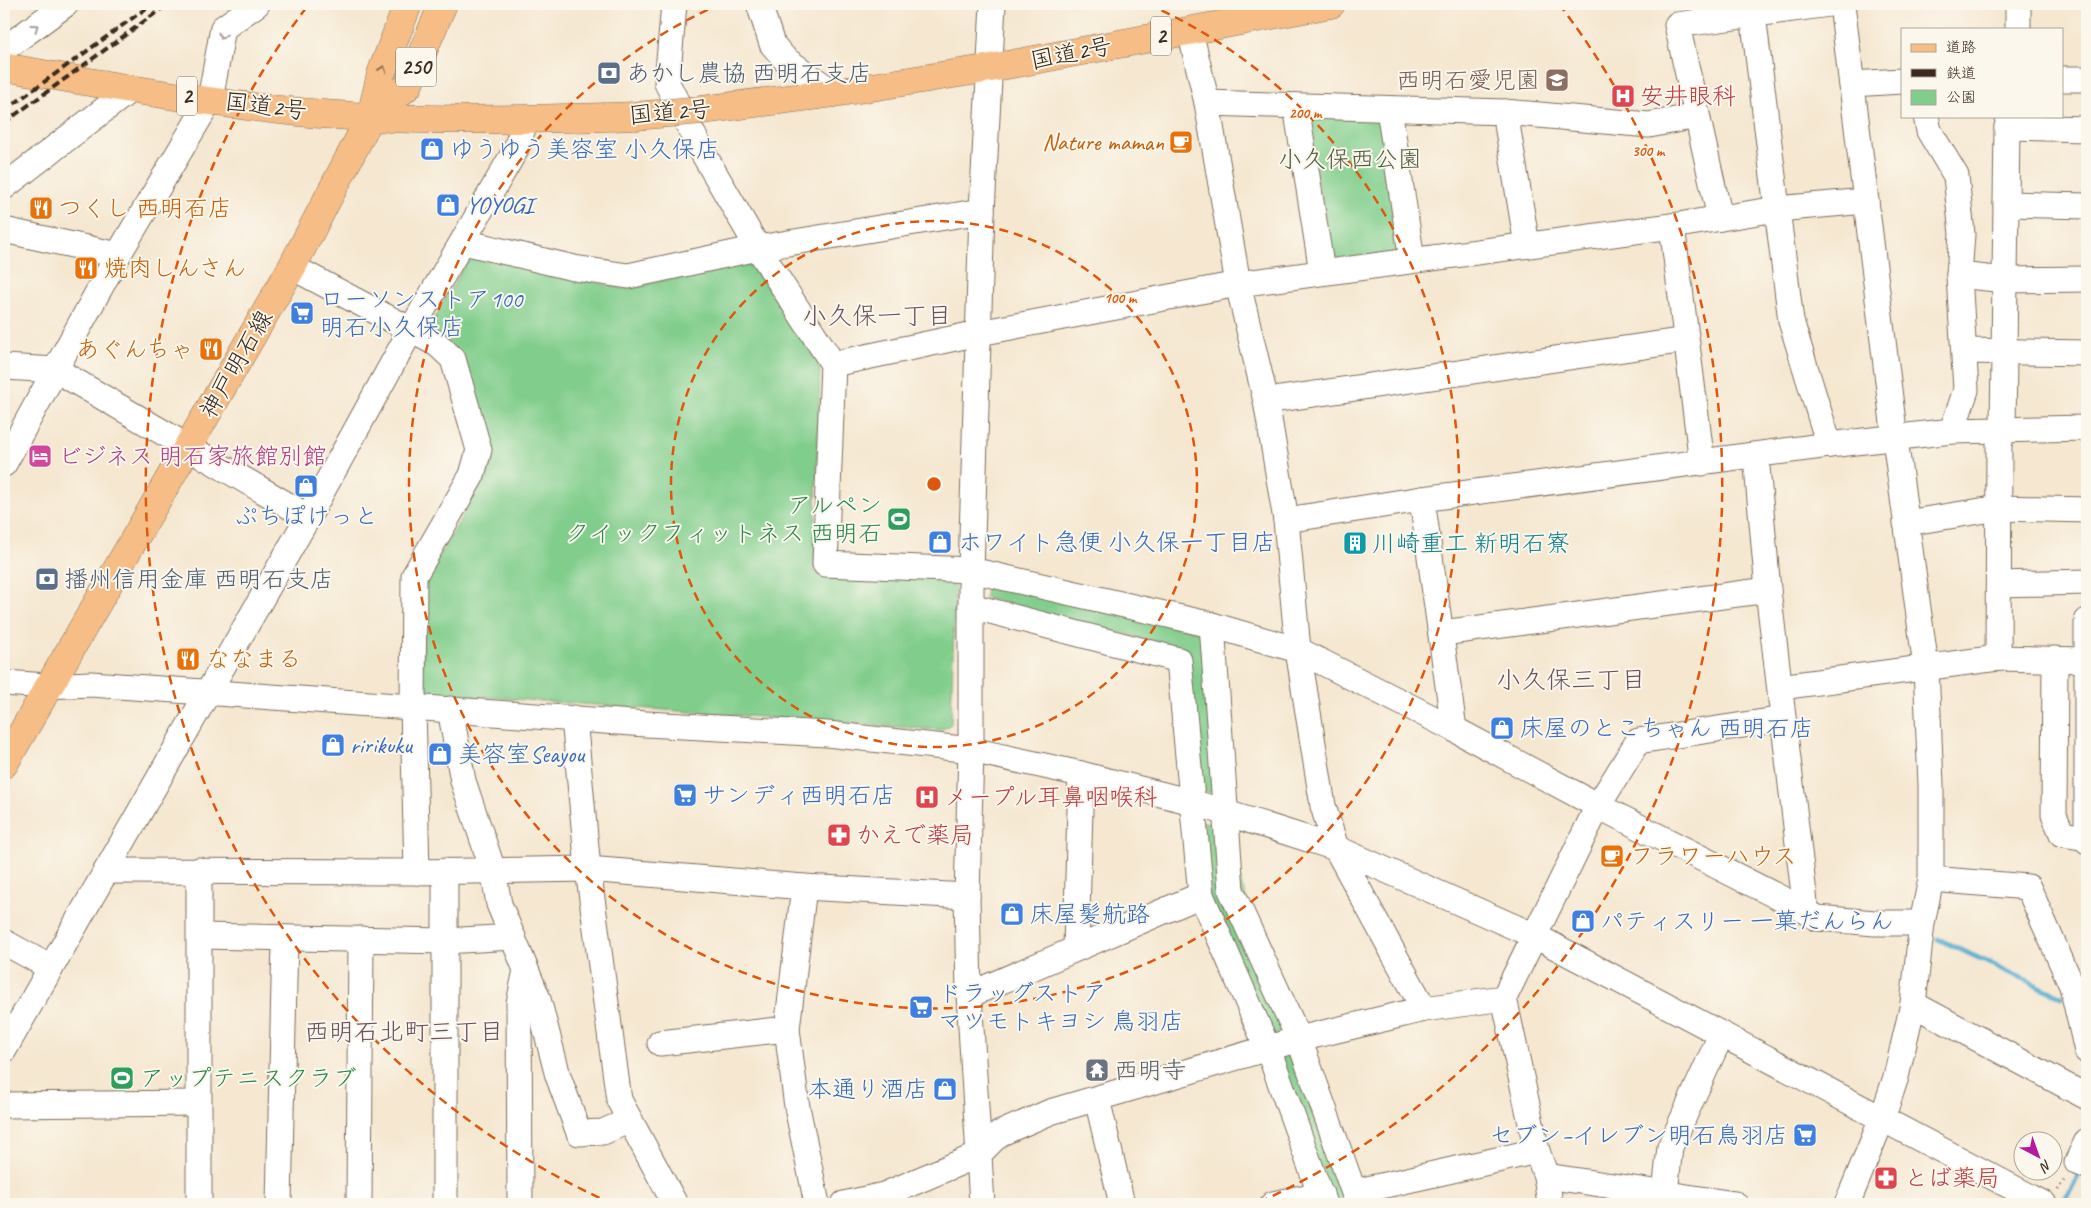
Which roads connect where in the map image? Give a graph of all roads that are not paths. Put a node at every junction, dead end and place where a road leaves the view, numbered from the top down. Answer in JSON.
{"nodes":[{"id":1,"x":66,"y":4,"type":"edge"},
{"id":2,"x":256,"y":4,"type":"edge"},
{"id":3,"x":408,"y":4,"type":"edge"},
{"id":4,"x":443,"y":4,"type":"edge"},
{"id":5,"x":674,"y":4,"type":"edge"},
{"id":6,"x":759,"y":4,"type":"edge"},
{"id":7,"x":993,"y":4,"type":"edge"},
{"id":8,"x":1331,"y":4,"type":"edge"},
{"id":9,"x":1829,"y":4,"type":"edge"},
{"id":10,"x":1842,"y":4,"type":"edge"},
{"id":11,"x":2018,"y":4,"type":"edge"},
{"id":12,"x":1753,"y":15,"type":"junction"},
{"id":13,"x":2018,"y":28,"type":"edge"},
{"id":14,"x":1190,"y":31,"type":"junction"},
{"id":15,"x":4,"y":49,"type":"edge"},
{"id":16,"x":4,"y":67,"type":"edge"},
{"id":17,"x":991,"y":68,"type":"junction"},
{"id":18,"x":2064,"y":79,"type":"edge"},
{"id":19,"x":2087,"y":79,"type":"edge"},
{"id":20,"x":1901,"y":81,"type":"edge"},
{"id":21,"x":1852,"y":84,"type":"junction"},
{"id":22,"x":131,"y":88,"type":"junction"},
{"id":23,"x":834,"y":93,"type":"junction"},
{"id":24,"x":210,"y":100,"type":"junction"},
{"id":25,"x":1207,"y":103,"type":"junction"},
{"id":26,"x":1296,"y":106,"type":"junction"},
{"id":27,"x":1389,"y":109,"type":"junction"},
{"id":28,"x":1505,"y":112,"type":"junction"},
{"id":29,"x":371,"y":116,"type":"junction"},
{"id":30,"x":1697,"y":116,"type":"junction"},
{"id":31,"x":1926,"y":118,"type":"edge"},
{"id":32,"x":526,"y":120,"type":"junction"},
{"id":33,"x":2009,"y":122,"type":"edge"},
{"id":34,"x":2087,"y":129,"type":"edge"},
{"id":35,"x":4,"y":187,"type":"edge"},
{"id":36,"x":1866,"y":201,"type":"junction"},
{"id":37,"x":2006,"y":204,"type":"junction"},
{"id":38,"x":2087,"y":206,"type":"edge"},
{"id":39,"x":1777,"y":209,"type":"junction"},
{"id":40,"x":982,"y":211,"type":"junction"},
{"id":41,"x":1720,"y":218,"type":"junction"},
{"id":42,"x":1672,"y":226,"type":"junction"},
{"id":43,"x":4,"y":230,"type":"edge"},
{"id":44,"x":464,"y":242,"type":"junction"},
{"id":45,"x":1526,"y":245,"type":"junction"},
{"id":46,"x":758,"y":248,"type":"junction"},
{"id":47,"x":118,"y":255,"type":"junction"},
{"id":48,"x":1412,"y":260,"type":"junction"},
{"id":49,"x":292,"y":267,"type":"junction"},
{"id":50,"x":1322,"y":272,"type":"junction"},
{"id":51,"x":1959,"y":275,"type":"junction"},
{"id":52,"x":2087,"y":279,"type":"edge"},
{"id":53,"x":2005,"y":280,"type":"junction"},
{"id":54,"x":1238,"y":284,"type":"junction"},
{"id":55,"x":412,"y":330,"type":"junction"},
{"id":56,"x":978,"y":332,"type":"junction"},
{"id":57,"x":1686,"y":340,"type":"junction"},
{"id":58,"x":1964,"y":352,"type":"junction"},
{"id":59,"x":2004,"y":352,"type":"junction"},
{"id":60,"x":2087,"y":353,"type":"edge"},
{"id":61,"x":833,"y":364,"type":"junction"},
{"id":62,"x":4,"y":367,"type":"edge"},
{"id":63,"x":56,"y":370,"type":"junction"},
{"id":64,"x":1266,"y":401,"type":"junction"},
{"id":65,"x":2087,"y":428,"type":"edge"},
{"id":66,"x":2003,"y":430,"type":"junction"},
{"id":67,"x":1952,"y":431,"type":"junction"},
{"id":68,"x":1894,"y":439,"type":"junction"},
{"id":69,"x":1829,"y":445,"type":"junction"},
{"id":70,"x":188,"y":446,"type":"junction"},
{"id":71,"x":1756,"y":455,"type":"junction"},
{"id":72,"x":1702,"y":463,"type":"junction"},
{"id":73,"x":4,"y":464,"type":"edge"},
{"id":74,"x":1422,"y":499,"type":"junction"},
{"id":75,"x":1999,"y":508,"type":"junction"},
{"id":76,"x":2087,"y":510,"type":"edge"},
{"id":77,"x":308,"y":517,"type":"junction"},
{"id":78,"x":1286,"y":520,"type":"junction"},
{"id":79,"x":1906,"y":523,"type":"junction"},
{"id":80,"x":971,"y":570,"type":"junction"},
{"id":81,"x":2087,"y":582,"type":"edge"},
{"id":82,"x":1999,"y":584,"type":"junction"},
{"id":83,"x":1768,"y":590,"type":"junction"},
{"id":84,"x":971,"y":606,"type":"junction"},
{"id":85,"x":2087,"y":621,"type":"edge"},
{"id":86,"x":1212,"y":625,"type":"junction"},
{"id":87,"x":1442,"y":633,"type":"junction"},
{"id":88,"x":1298,"y":650,"type":"junction"},
{"id":89,"x":1998,"y":658,"type":"junction"},
{"id":90,"x":2055,"y":659,"type":"junction"},
{"id":91,"x":2087,"y":660,"type":"edge"},
{"id":92,"x":1926,"y":667,"type":"junction"},
{"id":93,"x":4,"y":682,"type":"edge"},
{"id":94,"x":47,"y":686,"type":"junction"},
{"id":95,"x":1780,"y":687,"type":"junction"},
{"id":96,"x":209,"y":693,"type":"junction"},
{"id":97,"x":413,"y":706,"type":"junction"},
{"id":98,"x":450,"y":709,"type":"junction"},
{"id":99,"x":574,"y":718,"type":"junction"},
{"id":100,"x":1783,"y":719,"type":"junction"},
{"id":101,"x":1454,"y":729,"type":"junction"},
{"id":102,"x":2087,"y":734,"type":"edge"},
{"id":103,"x":971,"y":750,"type":"junction"},
{"id":104,"x":4,"y":764,"type":"edge"},
{"id":105,"x":1081,"y":774,"type":"junction"},
{"id":106,"x":1192,"y":802,"type":"junction"},
{"id":107,"x":1598,"y":806,"type":"junction"},
{"id":108,"x":1226,"y":813,"type":"junction"},
{"id":109,"x":2087,"y":839,"type":"edge"},
{"id":110,"x":1336,"y":848,"type":"junction"},
{"id":111,"x":588,"y":869,"type":"junction"},
{"id":112,"x":199,"y":870,"type":"junction"},
{"id":113,"x":493,"y":870,"type":"junction"},
{"id":114,"x":106,"y":871,"type":"junction"},
{"id":115,"x":446,"y":871,"type":"junction"},
{"id":116,"x":416,"y":872,"type":"junction"},
{"id":117,"x":1931,"y":879,"type":"junction"},
{"id":118,"x":804,"y":886,"type":"junction"},
{"id":119,"x":1201,"y":895,"type":"junction"},
{"id":120,"x":967,"y":896,"type":"junction"},
{"id":121,"x":1806,"y":911,"type":"junction"},
{"id":122,"x":1922,"y":923,"type":"junction"},
{"id":123,"x":200,"y":936,"type":"junction"},
{"id":124,"x":1535,"y":936,"type":"junction"},
{"id":125,"x":513,"y":937,"type":"junction"},
{"id":126,"x":285,"y":938,"type":"junction"},
{"id":127,"x":361,"y":939,"type":"junction"},
{"id":128,"x":445,"y":941,"type":"junction"},
{"id":129,"x":4,"y":942,"type":"edge"},
{"id":130,"x":1076,"y":948,"type":"junction"},
{"id":131,"x":51,"y":968,"type":"junction"},
{"id":132,"x":526,"y":970,"type":"junction"},
{"id":133,"x":969,"y":995,"type":"junction"},
{"id":134,"x":1504,"y":998,"type":"junction"},
{"id":135,"x":1913,"y":1004,"type":"junction"},
{"id":136,"x":1424,"y":1010,"type":"junction"},
{"id":137,"x":787,"y":1029,"type":"junction"},
{"id":138,"x":1720,"y":1035,"type":"junction"},
{"id":139,"x":1299,"y":1039,"type":"junction"},
{"id":140,"x":660,"y":1043,"type":"dead end"},
{"id":141,"x":1268,"y":1049,"type":"junction"},
{"id":142,"x":4,"y":1050,"type":"edge"},
{"id":143,"x":2087,"y":1051,"type":"edge"},
{"id":144,"x":2087,"y":1097,"type":"edge"},
{"id":145,"x":1097,"y":1100,"type":"junction"},
{"id":146,"x":198,"y":1103,"type":"junction"},
{"id":147,"x":4,"y":1105,"type":"edge"},
{"id":148,"x":1882,"y":1119,"type":"junction"},
{"id":149,"x":630,"y":1120,"type":"junction"},
{"id":150,"x":1537,"y":1151,"type":"junction"},
{"id":151,"x":978,"y":1155,"type":"junction"},
{"id":152,"x":1546,"y":1176,"type":"junction"},
{"id":153,"x":1665,"y":1193,"type":"junction"},
{"id":154,"x":1356,"y":1198,"type":"edge"},
{"id":155,"x":1322,"y":1199,"type":"edge"},
{"id":156,"x":2048,"y":1201,"type":"edge"},
{"id":157,"x":198,"y":1204,"type":"edge"},
{"id":158,"x":279,"y":1204,"type":"edge"},
{"id":159,"x":359,"y":1204,"type":"edge"},
{"id":160,"x":445,"y":1204,"type":"edge"},
{"id":161,"x":520,"y":1204,"type":"edge"},
{"id":162,"x":675,"y":1204,"type":"edge"},
{"id":163,"x":817,"y":1204,"type":"edge"},
{"id":164,"x":844,"y":1204,"type":"edge"},
{"id":165,"x":982,"y":1204,"type":"edge"},
{"id":166,"x":1122,"y":1204,"type":"edge"},
{"id":167,"x":1273,"y":1204,"type":"edge"},
{"id":168,"x":1550,"y":1204,"type":"edge"},
{"id":169,"x":1736,"y":1204,"type":"edge"},
{"id":170,"x":1847,"y":1204,"type":"edge"}],
"edges":[{"from":15,"to":1,"type":"street","one_way":true},
{"from":2,"to":24,"type":"street","one_way":true},
{"from":29,"to":3,"type":"main road","number":"250","one_way":true},
{"from":4,"to":29,"type":"main road","number":"250"},
{"from":5,"to":46,"type":"street"},
{"from":6,"to":23,"type":"street"},
{"from":7,"to":17,"type":"street"},
{"from":8,"to":14,"type":"main road","name":"国道2号","number":"2"},
{"from":9,"to":12,"type":"street"},
{"from":10,"to":21,"type":"street"},
{"from":11,"to":13,"type":"street"},
{"from":12,"to":30,"type":"street"},
{"from":12,"to":39,"type":"street"},
{"from":14,"to":17,"type":"main road","name":"国道2号","number":"2"},
{"from":14,"to":25,"type":"street"},
{"from":16,"to":22,"type":"main road","name":"国道2号","number":"2"},
{"from":17,"to":23,"type":"main road","name":"国道2号","number":"2"},
{"from":17,"to":40,"type":"street"},
{"from":18,"to":19,"type":"street"},
{"from":20,"to":21,"type":"street"},
{"from":21,"to":36,"type":"street"},
{"from":22,"to":24,"type":"main road","name":"国道2号","number":"2"},
{"from":22,"to":35,"type":"street"},
{"from":23,"to":32,"type":"main road","name":"国道2号","number":"2","bridge":true},
{"from":24,"to":29,"type":"main road","name":"国道2号","number":"2"},
{"from":24,"to":47,"type":"street"},
{"from":25,"to":26,"type":"street"},
{"from":25,"to":54,"type":"street"},
{"from":26,"to":27,"type":"street"},
{"from":26,"to":50,"type":"street"},
{"from":27,"to":28,"type":"street"},
{"from":27,"to":48,"type":"street"},
{"from":28,"to":30,"type":"street"},
{"from":28,"to":45,"type":"street"},
{"from":29,"to":32,"type":"main road","name":"国道2号","number":"2"},
{"from":29,"to":49,"type":"main road","name":"神戸明石線"},
{"from":30,"to":41,"type":"street"},
{"from":31,"to":51,"type":"street"},
{"from":32,"to":44,"type":"street"},
{"from":33,"to":34,"type":"street"},
{"from":33,"to":37,"type":"street"},
{"from":36,"to":39,"type":"street"},
{"from":36,"to":68,"type":"street"},
{"from":37,"to":38,"type":"street"},
{"from":37,"to":53,"type":"street"},
{"from":39,"to":41,"type":"street"},
{"from":39,"to":69,"type":"street"},
{"from":40,"to":46,"type":"street"},
{"from":40,"to":56,"type":"street"},
{"from":41,"to":42,"type":"street"},
{"from":42,"to":45,"type":"street"},
{"from":42,"to":57,"type":"street"},
{"from":43,"to":47,"type":"street"},
{"from":44,"to":46,"type":"street"},
{"from":44,"to":55,"type":"street"},
{"from":45,"to":48,"type":"street"},
{"from":46,"to":61,"type":"street"},
{"from":47,"to":63,"type":"street"},
{"from":48,"to":50,"type":"street"},
{"from":49,"to":55,"type":"street"},
{"from":49,"to":70,"type":"main road","name":"神戸明石線"},
{"from":50,"to":54,"type":"street"},
{"from":51,"to":53,"type":"street"},
{"from":51,"to":58,"type":"street"},
{"from":52,"to":53,"type":"street"},
{"from":53,"to":59,"type":"street"},
{"from":54,"to":56,"type":"street"},
{"from":54,"to":64,"type":"street"},
{"from":55,"to":77,"type":"street"},
{"from":55,"to":97,"type":"street"},
{"from":56,"to":61,"type":"street"},
{"from":56,"to":80,"type":"street"},
{"from":57,"to":64,"type":"street"},
{"from":57,"to":72,"type":"street"},
{"from":58,"to":59,"type":"street"},
{"from":58,"to":67,"type":"street"},
{"from":59,"to":60,"type":"street"},
{"from":59,"to":66,"type":"street"},
{"from":61,"to":80,"type":"street"},
{"from":62,"to":63,"type":"street"},
{"from":63,"to":70,"type":"street"},
{"from":63,"to":73,"type":"street"},
{"from":64,"to":78,"type":"street"},
{"from":65,"to":66,"type":"street"},
{"from":66,"to":67,"type":"street"},
{"from":66,"to":75,"type":"street"},
{"from":67,"to":68,"type":"street"},
{"from":68,"to":69,"type":"street"},
{"from":68,"to":79,"type":"street"},
{"from":69,"to":71,"type":"street"},
{"from":70,"to":77,"type":"street"},
{"from":70,"to":94,"type":"main road","name":"神戸明石線"},
{"from":71,"to":72,"type":"street"},
{"from":71,"to":83,"type":"street"},
{"from":72,"to":74,"type":"street"},
{"from":74,"to":78,"type":"street"},
{"from":74,"to":87,"type":"street"},
{"from":75,"to":76,"type":"street"},
{"from":75,"to":79,"type":"street"},
{"from":75,"to":82,"type":"street"},
{"from":77,"to":96,"type":"street"},
{"from":78,"to":88,"type":"street"},
{"from":79,"to":92,"type":"street"},
{"from":80,"to":84,"type":"street"},
{"from":80,"to":86,"type":"street"},
{"from":81,"to":82,"type":"street"},
{"from":82,"to":89,"type":"street"},
{"from":83,"to":87,"type":"street"},
{"from":83,"to":95,"type":"street"},
{"from":84,"to":103,"type":"street"},
{"from":84,"to":106,"type":"street"},
{"from":85,"to":91,"type":"street"},
{"from":86,"to":88,"type":"street"},
{"from":86,"to":108,"type":"street"},
{"from":87,"to":101,"type":"street"},
{"from":88,"to":101,"type":"street"},
{"from":88,"to":110,"type":"street"},
{"from":89,"to":90,"type":"street"},
{"from":89,"to":92,"type":"street"},
{"from":90,"to":91,"type":"street"},
{"from":90,"to":109,"type":"street"},
{"from":91,"to":102,"type":"street"},
{"from":92,"to":95,"type":"street"},
{"from":92,"to":117,"type":"street"},
{"from":93,"to":94,"type":"street"},
{"from":94,"to":96,"type":"street"},
{"from":94,"to":104,"type":"main road","name":"神戸明石線"},
{"from":95,"to":100,"type":"street"},
{"from":96,"to":97,"type":"street"},
{"from":96,"to":114,"type":"street"},
{"from":97,"to":98,"type":"street"},
{"from":97,"to":116,"type":"street"},
{"from":98,"to":99,"type":"street"},
{"from":98,"to":113,"type":"street"},
{"from":99,"to":103,"type":"street"},
{"from":99,"to":111,"type":"street"},
{"from":100,"to":107,"type":"street"},
{"from":100,"to":121,"type":"street"},
{"from":101,"to":107,"type":"street"},
{"from":102,"to":109,"type":"street"},
{"from":103,"to":105,"type":"street"},
{"from":103,"to":120,"type":"street"},
{"from":105,"to":106,"type":"street"},
{"from":105,"to":130,"type":"street"},
{"from":106,"to":108,"type":"street"},
{"from":106,"to":119,"type":"street"},
{"from":107,"to":121,"type":"street"},
{"from":107,"to":124,"type":"street"},
{"from":108,"to":110,"type":"street"},
{"from":108,"to":139,"type":"street"},
{"from":110,"to":124,"type":"street"},
{"from":110,"to":136,"type":"street"},
{"from":111,"to":113,"type":"street"},
{"from":111,"to":118,"type":"street"},
{"from":111,"to":149,"type":"street"},
{"from":112,"to":114,"type":"street"},
{"from":112,"to":116,"type":"street"},
{"from":112,"to":123,"type":"street"},
{"from":113,"to":115,"type":"street"},
{"from":113,"to":125,"type":"street"},
{"from":114,"to":131,"type":"street"},
{"from":115,"to":116,"type":"street"},
{"from":115,"to":128,"type":"street"},
{"from":117,"to":122,"type":"street"},
{"from":117,"to":143,"type":"street"},
{"from":118,"to":120,"type":"street"},
{"from":118,"to":137,"type":"street"},
{"from":119,"to":130,"type":"street"},
{"from":119,"to":141,"type":"street"},
{"from":120,"to":133,"type":"street"},
{"from":121,"to":122,"type":"street"},
{"from":122,"to":135,"type":"street"},
{"from":123,"to":126,"type":"street"},
{"from":123,"to":146,"type":"street"},
{"from":124,"to":134,"type":"street"},
{"from":124,"to":138,"type":"street"},
{"from":125,"to":128,"type":"street"},
{"from":125,"to":132,"type":"street"},
{"from":126,"to":127,"type":"street"},
{"from":126,"to":158,"type":"street"},
{"from":127,"to":128,"type":"street"},
{"from":127,"to":159,"type":"street"},
{"from":128,"to":160,"type":"street"},
{"from":129,"to":131,"type":"street"},
{"from":130,"to":133,"type":"street"},
{"from":131,"to":142,"type":"street"},
{"from":132,"to":149,"type":"street"},
{"from":132,"to":161,"type":"street"},
{"from":133,"to":151,"type":"street"},
{"from":134,"to":136,"type":"street"},
{"from":134,"to":150,"type":"street"},
{"from":135,"to":144,"type":"street"},
{"from":135,"to":148,"type":"street"},
{"from":136,"to":139,"type":"street"},
{"from":137,"to":140,"type":"street"},
{"from":137,"to":163,"type":"street"},
{"from":138,"to":148,"type":"street"},
{"from":138,"to":153,"type":"street"},
{"from":139,"to":141,"type":"street"},
{"from":139,"to":154,"type":"street"},
{"from":141,"to":145,"type":"street"},
{"from":141,"to":155,"type":"street"},
{"from":145,"to":151,"type":"street"},
{"from":145,"to":166,"type":"street"},
{"from":146,"to":147,"type":"street"},
{"from":146,"to":157,"type":"street"},
{"from":148,"to":156,"type":"street"},
{"from":148,"to":170,"type":"street"},
{"from":149,"to":162,"type":"street"},
{"from":150,"to":152,"type":"street"},
{"from":150,"to":154,"type":"street"},
{"from":151,"to":164,"type":"street"},
{"from":151,"to":165,"type":"street"},
{"from":152,"to":153,"type":"street"},
{"from":152,"to":168,"type":"street"},
{"from":153,"to":169,"type":"street"},
{"from":155,"to":167,"type":"street"}]}
